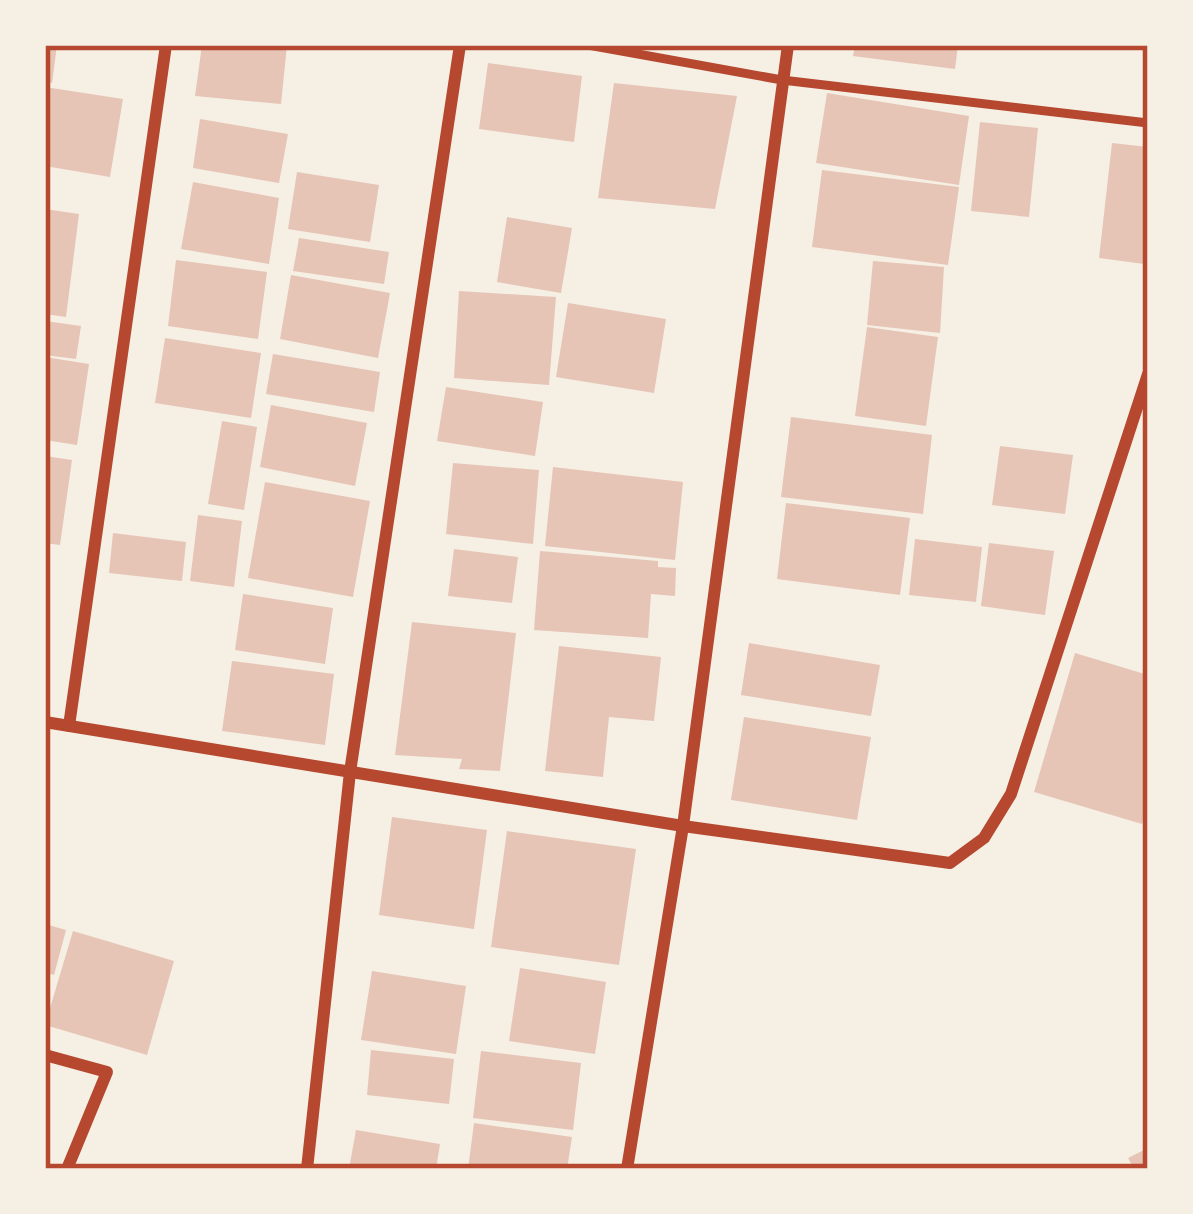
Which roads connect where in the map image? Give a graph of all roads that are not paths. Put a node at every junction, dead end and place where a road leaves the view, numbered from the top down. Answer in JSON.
{"nodes":[{"id":1,"x":166,"y":45,"type":"edge"},
{"id":2,"x":460,"y":45,"type":"edge"},
{"id":3,"x":588,"y":45,"type":"edge"},
{"id":4,"x":788,"y":45,"type":"edge"},
{"id":5,"x":782,"y":80,"type":"junction"},
{"id":6,"x":1148,"y":123,"type":"edge"},
{"id":7,"x":1148,"y":374,"type":"edge"},
{"id":8,"x":45,"y":722,"type":"edge"},
{"id":9,"x":69,"y":726,"type":"junction"},
{"id":10,"x":350,"y":772,"type":"junction"},
{"id":11,"x":682,"y":826,"type":"junction"},
{"id":12,"x":45,"y":1055,"type":"edge"},
{"id":13,"x":67,"y":1169,"type":"edge"},
{"id":14,"x":307,"y":1169,"type":"edge"},
{"id":15,"x":627,"y":1169,"type":"edge"}],
"edges":[{"from":1,"to":9,"type":"street"},
{"from":2,"to":10,"type":"street"},
{"from":3,"to":5,"type":"lane"},
{"from":4,"to":5,"type":"street"},
{"from":5,"to":6,"type":"lane"},
{"from":5,"to":11,"type":"street"},
{"from":7,"to":11,"type":"street"},
{"from":8,"to":9,"type":"street"},
{"from":9,"to":10,"type":"street"},
{"from":10,"to":11,"type":"street"},
{"from":10,"to":14,"type":"street"},
{"from":11,"to":15,"type":"street"},
{"from":12,"to":13,"type":"street"}]}
